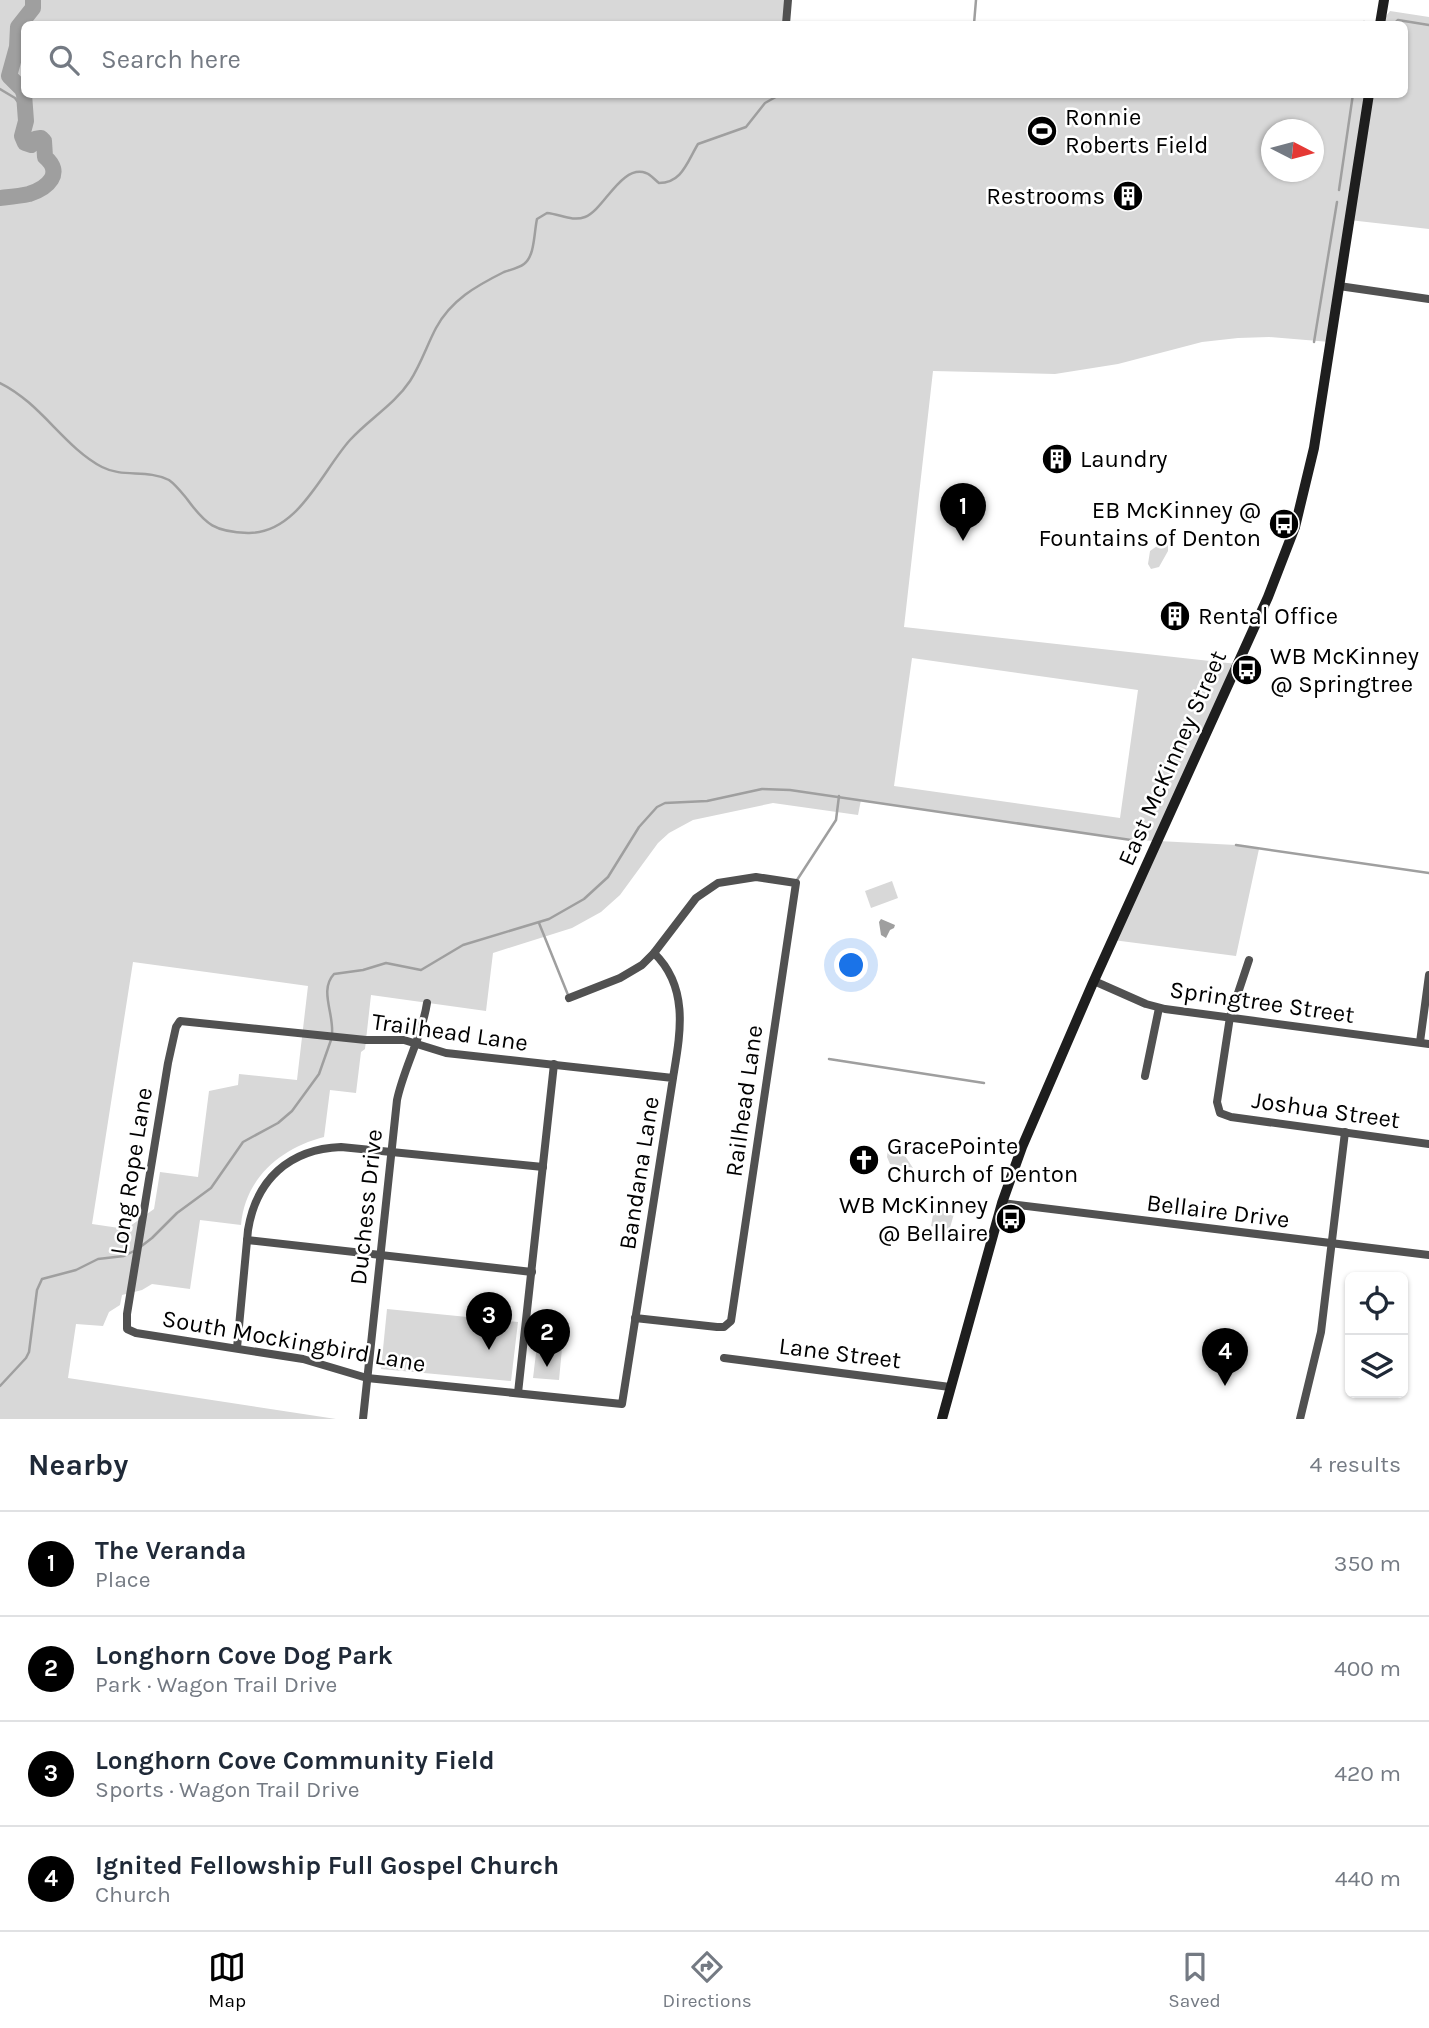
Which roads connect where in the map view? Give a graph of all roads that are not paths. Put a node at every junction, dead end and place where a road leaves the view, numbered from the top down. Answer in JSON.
{"nodes":[{"id":1,"x":788,"y":0,"type":"edge"},
{"id":2,"x":1384,"y":0,"type":"edge"},
{"id":3,"x":786,"y":21,"type":"edge"},
{"id":4,"x":1380,"y":21,"type":"edge"},
{"id":5,"x":1368,"y":98,"type":"edge"},
{"id":6,"x":1339,"y":286,"type":"junction"},
{"id":7,"x":1429,"y":299,"type":"edge"},
{"id":8,"x":654,"y":953,"type":"junction"},
{"id":9,"x":1249,"y":960,"type":"dead end"},
{"id":10,"x":1429,"y":975,"type":"edge"},
{"id":11,"x":1094,"y":981,"type":"junction"},
{"id":12,"x":569,"y":998,"type":"dead end"},
{"id":13,"x":428,"y":1003,"type":"dead end"},
{"id":14,"x":1159,"y":1008,"type":"junction"},
{"id":15,"x":1230,"y":1017,"type":"junction"},
{"id":16,"x":180,"y":1021,"type":"joint"},
{"id":17,"x":417,"y":1043,"type":"junction"},
{"id":18,"x":1424,"y":1043,"type":"edge"},
{"id":19,"x":554,"y":1065,"type":"junction"},
{"id":20,"x":1145,"y":1076,"type":"dead end"},
{"id":21,"x":673,"y":1078,"type":"junction"},
{"id":22,"x":1345,"y":1132,"type":"junction"},
{"id":23,"x":1429,"y":1144,"type":"edge"},
{"id":24,"x":392,"y":1152,"type":"junction"},
{"id":25,"x":543,"y":1167,"type":"junction"},
{"id":26,"x":1002,"y":1203,"type":"junction"},
{"id":27,"x":247,"y":1240,"type":"junction"},
{"id":28,"x":1331,"y":1244,"type":"junction"},
{"id":29,"x":1429,"y":1255,"type":"edge"},
{"id":30,"x":380,"y":1256,"type":"junction"},
{"id":31,"x":532,"y":1272,"type":"junction"},
{"id":32,"x":635,"y":1318,"type":"junction"},
{"id":33,"x":127,"y":1329,"type":"joint"},
{"id":34,"x":237,"y":1348,"type":"junction"},
{"id":35,"x":724,"y":1358,"type":"dead end"},
{"id":36,"x":367,"y":1378,"type":"junction"},
{"id":37,"x":950,"y":1387,"type":"junction"},
{"id":38,"x":518,"y":1393,"type":"junction"},
{"id":39,"x":622,"y":1404,"type":"joint"},
{"id":40,"x":363,"y":1419,"type":"edge"},
{"id":41,"x":942,"y":1419,"type":"edge"},
{"id":42,"x":1300,"y":1419,"type":"edge"}],
"edges":[{"from":1,"to":3,"type":"street"},
{"from":2,"to":4,"type":"main road"},
{"from":5,"to":6,"type":"main road","name":"East McKinney Street"},
{"from":6,"to":7,"type":"street"},
{"from":6,"to":11,"type":"main road","name":"East McKinney Street"},
{"from":8,"to":12,"type":"street"},
{"from":8,"to":21,"type":"street","name":"Bandana Lane"},
{"from":8,"to":32,"type":"street","name":"Railhead Lane"},
{"from":9,"to":15,"type":"street"},
{"from":10,"to":18,"type":"street"},
{"from":11,"to":14,"type":"street","name":"Springtree Street"},
{"from":11,"to":26,"type":"main road","name":"East McKinney Street"},
{"from":13,"to":17,"type":"street","name":"Duchess Drive"},
{"from":14,"to":15,"type":"street","name":"Springtree Street"},
{"from":14,"to":20,"type":"street"},
{"from":15,"to":18,"type":"street","name":"Springtree Street"},
{"from":15,"to":22,"type":"street","name":"Joshua Street"},
{"from":16,"to":17,"type":"street","name":"Trailhead Lane"},
{"from":16,"to":33,"type":"street","name":"Long Rope Lane"},
{"from":17,"to":19,"type":"street","name":"Trailhead Lane"},
{"from":17,"to":24,"type":"street","name":"Duchess Drive"},
{"from":19,"to":21,"type":"street","name":"Trailhead Lane"},
{"from":19,"to":25,"type":"street"},
{"from":21,"to":32,"type":"street","name":"Bandana Lane"},
{"from":22,"to":23,"type":"street","name":"Joshua Street"},
{"from":22,"to":28,"type":"street"},
{"from":24,"to":25,"type":"street"},
{"from":24,"to":27,"type":"street"},
{"from":24,"to":30,"type":"street","name":"Duchess Drive"},
{"from":25,"to":31,"type":"street"},
{"from":26,"to":28,"type":"street","name":"Bellaire Drive"},
{"from":26,"to":37,"type":"main road","name":"East McKinney Street"},
{"from":27,"to":30,"type":"street"},
{"from":27,"to":34,"type":"street"},
{"from":28,"to":29,"type":"street","name":"Bellaire Drive"},
{"from":28,"to":42,"type":"street"},
{"from":30,"to":31,"type":"street"},
{"from":30,"to":36,"type":"street","name":"Duchess Drive"},
{"from":31,"to":38,"type":"street"},
{"from":32,"to":39,"type":"street","name":"Bandana Lane"},
{"from":33,"to":34,"type":"street","name":"South Mockingbird Lane"},
{"from":34,"to":36,"type":"street","name":"South Mockingbird Lane"},
{"from":35,"to":37,"type":"street","name":"Lane Street"},
{"from":36,"to":38,"type":"street","name":"South Mockingbird Lane"},
{"from":36,"to":40,"type":"street","name":"Duchess Drive"},
{"from":37,"to":41,"type":"main road","name":"East McKinney Street"},
{"from":38,"to":39,"type":"street","name":"South Mockingbird Lane"}]}
